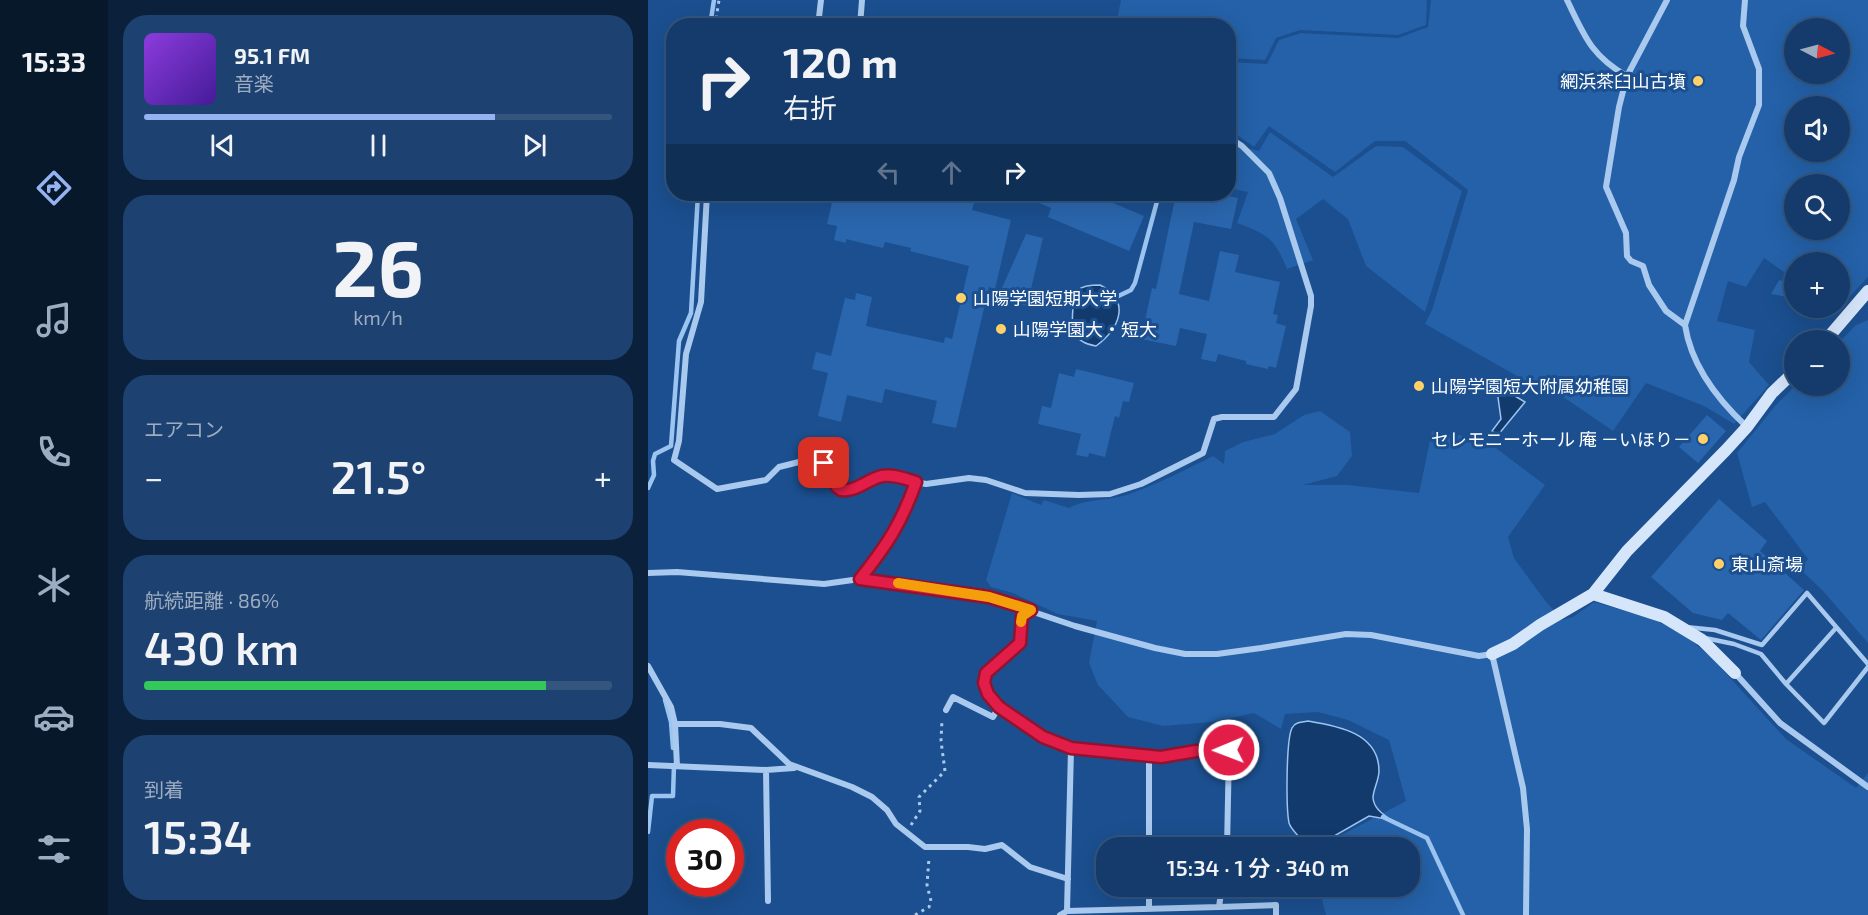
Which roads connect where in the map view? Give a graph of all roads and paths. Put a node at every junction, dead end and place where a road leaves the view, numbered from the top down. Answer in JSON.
{"nodes":[{"id":1,"x":719,"y":0,"type":"edge"},
{"id":2,"x":821,"y":0,"type":"edge"},
{"id":3,"x":862,"y":0,"type":"edge"},
{"id":4,"x":1567,"y":0,"type":"edge"},
{"id":5,"x":1667,"y":0,"type":"edge"},
{"id":6,"x":1745,"y":0,"type":"edge"},
{"id":7,"x":717,"y":18,"type":"edge"},
{"id":8,"x":819,"y":18,"type":"edge"},
{"id":9,"x":861,"y":18,"type":"edge"},
{"id":10,"x":1628,"y":76,"type":"junction"},
{"id":11,"x":1236,"y":142,"type":"edge"},
{"id":12,"x":707,"y":201,"type":"edge"},
{"id":13,"x":1868,"y":291,"type":"edge"},
{"id":14,"x":1685,"y":325,"type":"junction"},
{"id":15,"x":1835,"y":330,"type":"edge"},
{"id":16,"x":1784,"y":382,"type":"edge"},
{"id":17,"x":1748,"y":427,"type":"junction"},
{"id":18,"x":916,"y":482,"type":"junction"},
{"id":19,"x":648,"y":573,"type":"edge"},
{"id":20,"x":860,"y":579,"type":"junction"},
{"id":21,"x":1593,"y":594,"type":"junction"},
{"id":22,"x":1031,"y":610,"type":"junction"},
{"id":23,"x":1681,"y":627,"type":"junction"},
{"id":24,"x":1836,"y":628,"type":"junction"},
{"id":25,"x":1696,"y":636,"type":"junction"},
{"id":26,"x":1492,"y":654,"type":"junction"},
{"id":27,"x":648,"y":666,"type":"edge"},
{"id":28,"x":1868,"y":666,"type":"edge"},
{"id":29,"x":1735,"y":673,"type":"joint"},
{"id":30,"x":1786,"y":684,"type":"junction"},
{"id":31,"x":999,"y":707,"type":"junction"},
{"id":32,"x":946,"y":710,"type":"joint"},
{"id":33,"x":675,"y":724,"type":"junction"},
{"id":34,"x":1071,"y":748,"type":"junction"},
{"id":35,"x":1149,"y":756,"type":"junction"},
{"id":36,"x":648,"y":765,"type":"edge"},
{"id":37,"x":675,"y":766,"type":"junction"},
{"id":38,"x":800,"y":768,"type":"junction"},
{"id":39,"x":766,"y":770,"type":"junction"},
{"id":40,"x":1868,"y":787,"type":"edge"},
{"id":41,"x":907,"y":831,"type":"junction"},
{"id":42,"x":1149,"y":837,"type":"edge"},
{"id":43,"x":1227,"y":837,"type":"edge"},
{"id":44,"x":930,"y":847,"type":"junction"},
{"id":45,"x":1068,"y":879,"type":"junction"},
{"id":46,"x":1149,"y":897,"type":"edge"},
{"id":47,"x":1220,"y":897,"type":"edge"},
{"id":48,"x":768,"y":901,"type":"dead end"},
{"id":49,"x":1219,"y":907,"type":"junction"},
{"id":50,"x":1149,"y":909,"type":"junction"},
{"id":51,"x":1067,"y":911,"type":"junction"},
{"id":52,"x":915,"y":915,"type":"edge"},
{"id":53,"x":1060,"y":915,"type":"edge"},
{"id":54,"x":1276,"y":915,"type":"edge"},
{"id":55,"x":1526,"y":915,"type":"edge"}],
"edges":[{"from":1,"to":7,"type":"path"},
{"from":2,"to":8,"type":"street"},
{"from":3,"to":9,"type":"street"},
{"from":4,"to":10,"type":"street"},
{"from":5,"to":10,"type":"street"},
{"from":6,"to":14,"type":"street"},
{"from":10,"to":14,"type":"street"},
{"from":11,"to":18,"type":"street"},
{"from":12,"to":18,"type":"street"},
{"from":13,"to":15,"type":"street"},
{"from":14,"to":17,"type":"street"},
{"from":16,"to":17,"type":"street"},
{"from":17,"to":21,"type":"street"},
{"from":18,"to":20,"type":"street"},
{"from":19,"to":20,"type":"street"},
{"from":20,"to":22,"type":"street"},
{"from":21,"to":23,"type":"street"},
{"from":21,"to":26,"type":"street"},
{"from":22,"to":26,"type":"street"},
{"from":22,"to":31,"type":"street"},
{"from":23,"to":24,"type":"lane"},
{"from":23,"to":25,"type":"street"},
{"from":24,"to":28,"type":"lane"},
{"from":24,"to":30,"type":"lane"},
{"from":25,"to":29,"type":"street"},
{"from":25,"to":30,"type":"lane"},
{"from":26,"to":55,"type":"street"},
{"from":27,"to":33,"type":"street"},
{"from":28,"to":30,"type":"lane"},
{"from":29,"to":40,"type":"street"},
{"from":31,"to":32,"type":"street"},
{"from":31,"to":34,"type":"street"},
{"from":32,"to":41,"type":"path"},
{"from":33,"to":37,"type":"street"},
{"from":33,"to":38,"type":"street"},
{"from":34,"to":35,"type":"street"},
{"from":34,"to":45,"type":"street"},
{"from":35,"to":42,"type":"street"},
{"from":35,"to":43,"type":"street"},
{"from":36,"to":37,"type":"street"},
{"from":37,"to":39,"type":"street"},
{"from":38,"to":39,"type":"street"},
{"from":38,"to":41,"type":"street"},
{"from":39,"to":48,"type":"street"},
{"from":41,"to":44,"type":"street"},
{"from":44,"to":45,"type":"street"},
{"from":44,"to":52,"type":"path"},
{"from":45,"to":51,"type":"street"},
{"from":46,"to":50,"type":"street"},
{"from":47,"to":49,"type":"street"},
{"from":49,"to":50,"type":"street"},
{"from":49,"to":54,"type":"street"},
{"from":50,"to":51,"type":"street"},
{"from":51,"to":53,"type":"street"}]}
